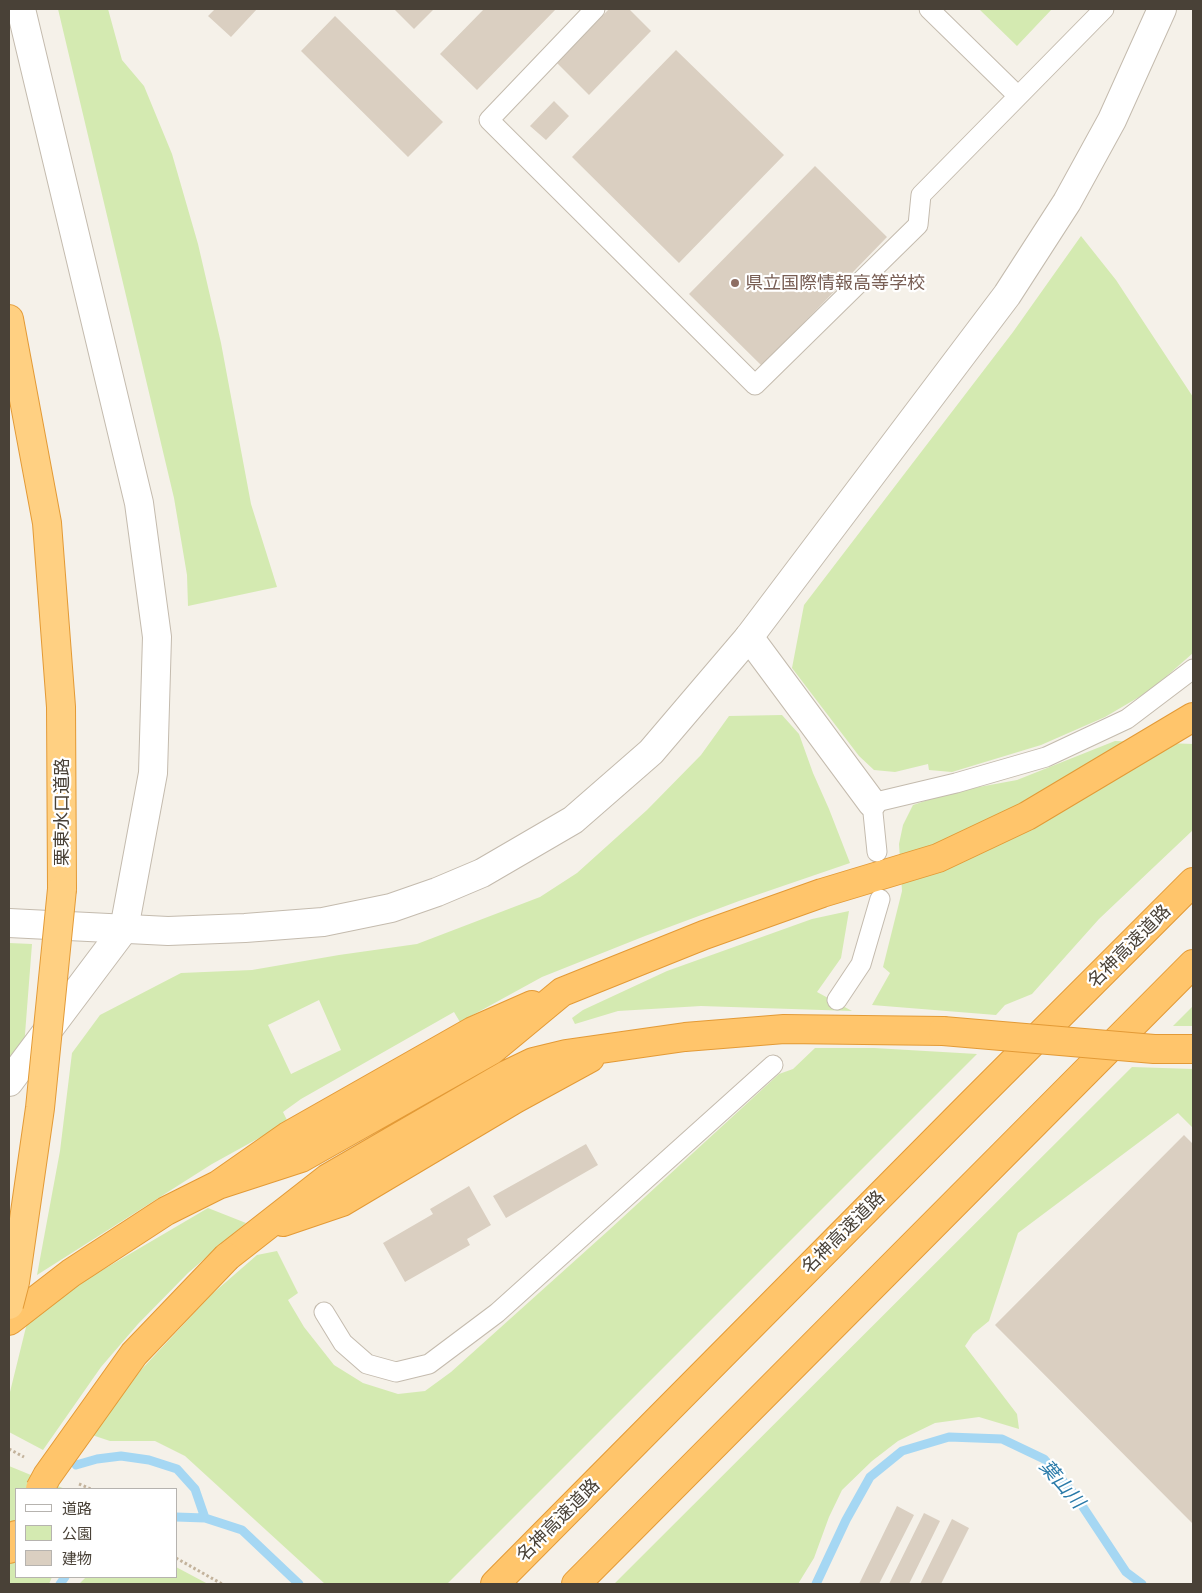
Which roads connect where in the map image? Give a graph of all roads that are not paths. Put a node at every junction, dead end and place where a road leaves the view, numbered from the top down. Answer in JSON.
{"nodes":[{"id":1,"x":21,"y":9,"type":"edge"},
{"id":2,"x":595,"y":9,"type":"edge"},
{"id":3,"x":929,"y":9,"type":"edge"},
{"id":4,"x":1104,"y":9,"type":"edge"},
{"id":5,"x":1162,"y":9,"type":"edge"},
{"id":6,"x":1018,"y":96,"type":"junction"},
{"id":7,"x":9,"y":319,"type":"edge"},
{"id":8,"x":748,"y":638,"type":"junction"},
{"id":9,"x":1193,"y":669,"type":"edge"},
{"id":10,"x":1193,"y":717,"type":"edge"},
{"id":11,"x":872,"y":803,"type":"junction"},
{"id":12,"x":877,"y":852,"type":"dead end"},
{"id":13,"x":1193,"y":882,"type":"edge"},
{"id":14,"x":880,"y":900,"type":"dead end"},
{"id":15,"x":9,"y":923,"type":"edge"},
{"id":16,"x":124,"y":929,"type":"junction"},
{"id":17,"x":1193,"y":964,"type":"edge"},
{"id":18,"x":837,"y":1000,"type":"dead end"},
{"id":19,"x":1193,"y":1049,"type":"edge"},
{"id":20,"x":773,"y":1065,"type":"dead end"},
{"id":21,"x":9,"y":1082,"type":"edge"},
{"id":22,"x":9,"y":1305,"type":"edge"},
{"id":23,"x":324,"y":1312,"type":"dead end"},
{"id":24,"x":9,"y":1321,"type":"edge"},
{"id":25,"x":41,"y":1488,"type":"edge"},
{"id":26,"x":15,"y":1537,"type":"edge"},
{"id":27,"x":9,"y":1549,"type":"edge"},
{"id":28,"x":495,"y":1584,"type":"edge"},
{"id":29,"x":576,"y":1584,"type":"edge"}],
"edges":[{"from":1,"to":16,"type":"street"},
{"from":2,"to":6,"type":"lane"},
{"from":3,"to":6,"type":"lane"},
{"from":4,"to":6,"type":"lane"},
{"from":5,"to":8,"type":"street"},
{"from":7,"to":22,"type":"highway","name":"栗東水口道路","bridge":true},
{"from":8,"to":11,"type":"street"},
{"from":8,"to":16,"type":"street"},
{"from":9,"to":11,"type":"lane"},
{"from":10,"to":24,"type":"highway"},
{"from":11,"to":12,"type":"lane"},
{"from":13,"to":28,"type":"highway","name":"名神高速道路"},
{"from":14,"to":18,"type":"lane"},
{"from":15,"to":16,"type":"street"},
{"from":16,"to":21,"type":"street"},
{"from":17,"to":29,"type":"highway"},
{"from":19,"to":25,"type":"highway","bridge":true},
{"from":20,"to":23,"type":"lane"},
{"from":26,"to":27,"type":"highway"}]}
